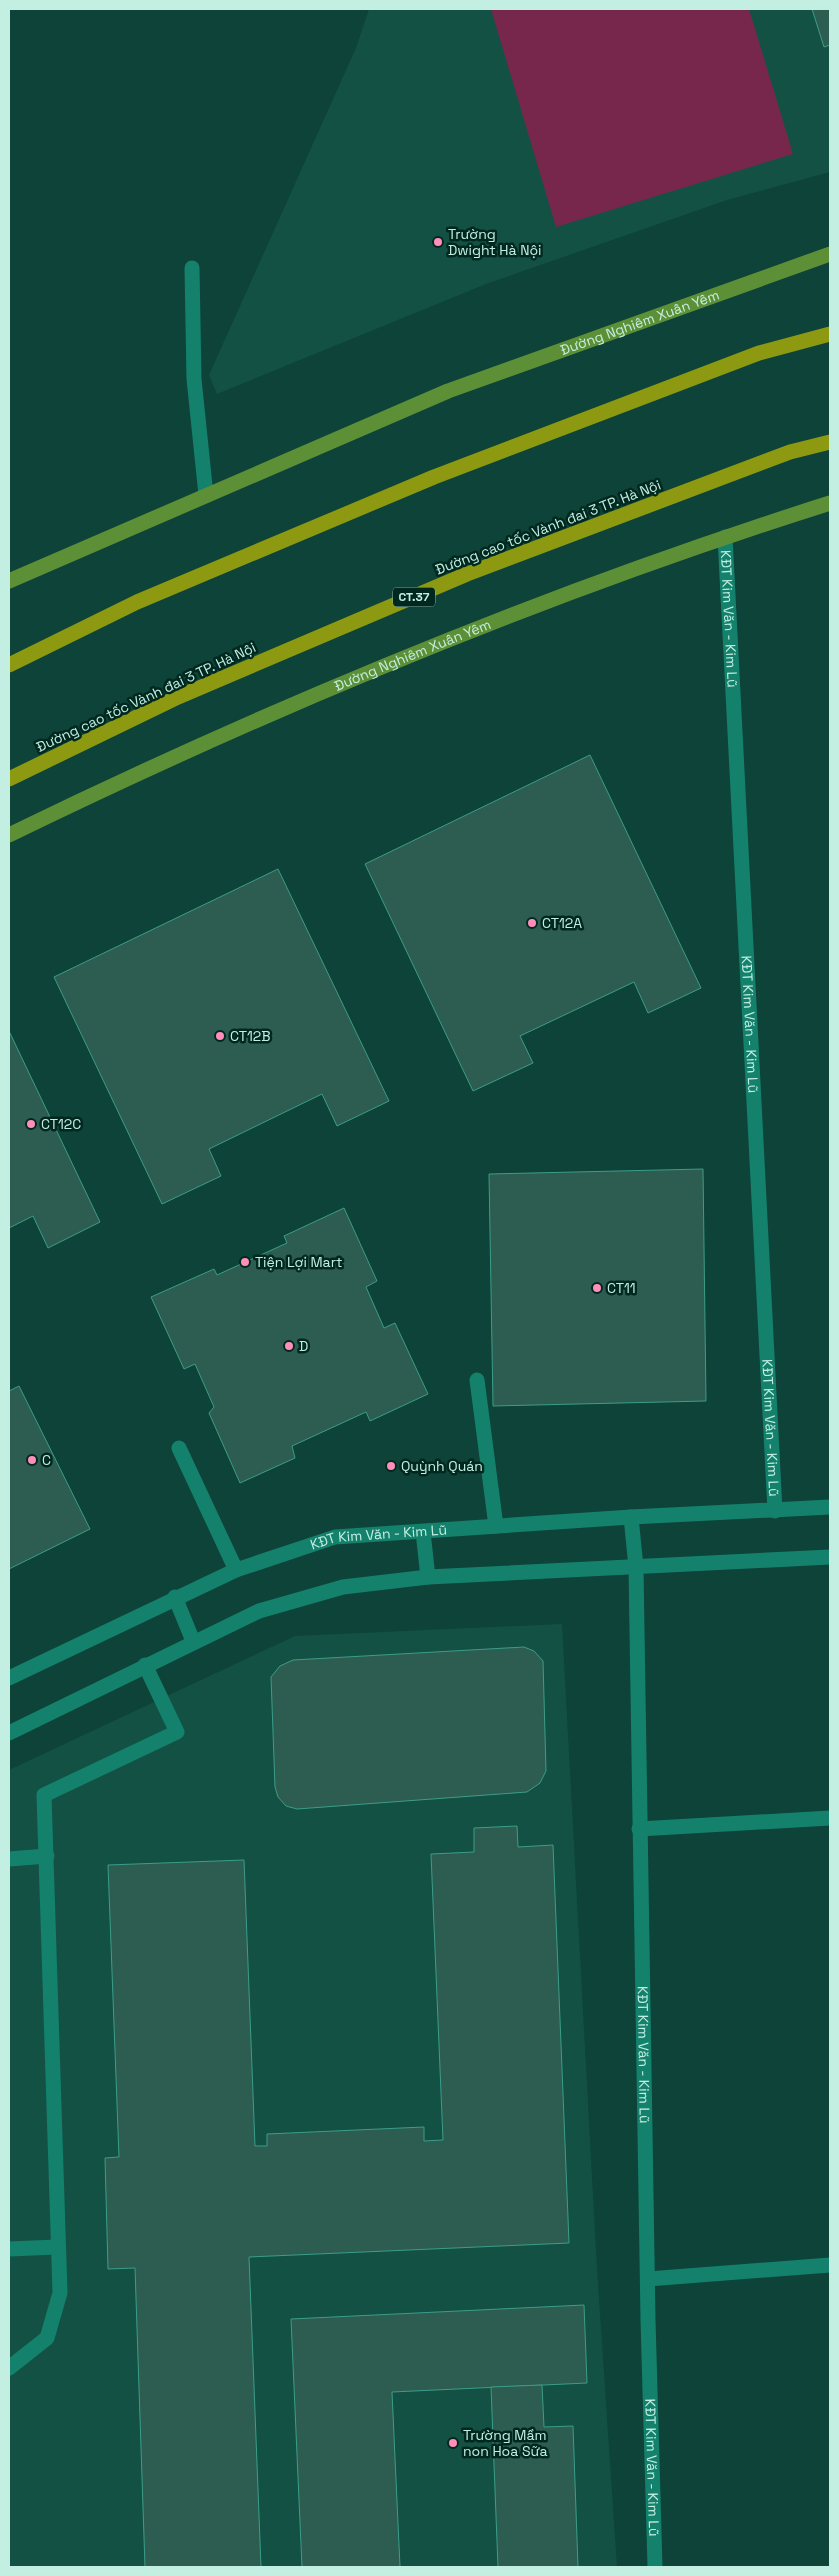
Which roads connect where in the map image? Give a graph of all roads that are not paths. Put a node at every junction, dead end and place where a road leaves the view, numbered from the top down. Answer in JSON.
{"nodes":[{"id":1,"x":830,"y":254,"type":"edge"},
{"id":2,"x":192,"y":268,"type":"dead end"},
{"id":3,"x":830,"y":334,"type":"edge"},
{"id":4,"x":830,"y":442,"type":"edge"},
{"id":5,"x":206,"y":495,"type":"junction"},
{"id":6,"x":830,"y":503,"type":"edge"},
{"id":7,"x":726,"y":536,"type":"junction"},
{"id":8,"x":9,"y":581,"type":"edge"},
{"id":9,"x":9,"y":664,"type":"edge"},
{"id":10,"x":9,"y":779,"type":"edge"},
{"id":11,"x":9,"y":835,"type":"edge"},
{"id":12,"x":477,"y":1380,"type":"dead end"},
{"id":13,"x":179,"y":1448,"type":"dead end"},
{"id":14,"x":830,"y":1507,"type":"edge"},
{"id":15,"x":775,"y":1511,"type":"junction"},
{"id":16,"x":631,"y":1517,"type":"junction"},
{"id":17,"x":496,"y":1526,"type":"junction"},
{"id":18,"x":424,"y":1532,"type":"junction"},
{"id":19,"x":830,"y":1557,"type":"edge"},
{"id":20,"x":636,"y":1566,"type":"junction"},
{"id":21,"x":236,"y":1570,"type":"junction"},
{"id":22,"x":428,"y":1577,"type":"junction"},
{"id":23,"x":175,"y":1597,"type":"junction"},
{"id":24,"x":193,"y":1641,"type":"junction"},
{"id":25,"x":145,"y":1665,"type":"junction"},
{"id":26,"x":9,"y":1678,"type":"edge"},
{"id":27,"x":9,"y":1733,"type":"edge"},
{"id":28,"x":830,"y":1818,"type":"edge"},
{"id":29,"x":639,"y":1829,"type":"junction"},
{"id":30,"x":47,"y":1856,"type":"junction"},
{"id":31,"x":9,"y":1859,"type":"edge"},
{"id":32,"x":57,"y":2247,"type":"junction"},
{"id":33,"x":9,"y":2249,"type":"edge"},
{"id":34,"x":830,"y":2266,"type":"edge"},
{"id":35,"x":648,"y":2279,"type":"junction"},
{"id":36,"x":9,"y":2368,"type":"edge"},
{"id":37,"x":655,"y":2567,"type":"edge"}],
"edges":[{"from":1,"to":5,"type":"main road","name":"Đường Nghiêm Xuân Yêm"},
{"from":2,"to":5,"type":"street"},
{"from":3,"to":9,"type":"highway"},
{"from":4,"to":10,"type":"highway","name":"Đường cao tốc Vành đai 3 TP. Hà Nội","number":"CT.37"},
{"from":5,"to":8,"type":"main road","name":"Đường Nghiêm Xuân Yêm"},
{"from":6,"to":7,"type":"main road","name":"Đường Nghiêm Xuân Yêm"},
{"from":7,"to":11,"type":"main road","name":"Đường Nghiêm Xuân Yêm"},
{"from":7,"to":15,"type":"street","name":"KĐT Kim Văn - Kim Lũ"},
{"from":12,"to":17,"type":"street"},
{"from":13,"to":21,"type":"street"},
{"from":14,"to":15,"type":"street","name":"KĐT Kim Văn - Kim Lũ"},
{"from":15,"to":16,"type":"street","name":"KĐT Kim Văn - Kim Lũ"},
{"from":16,"to":17,"type":"street","name":"KĐT Kim Văn - Kim Lũ"},
{"from":16,"to":20,"type":"street","name":"KĐT Kim Văn - Kim Lũ"},
{"from":17,"to":18,"type":"street","name":"KĐT Kim Văn - Kim Lũ"},
{"from":18,"to":21,"type":"street","name":"KĐT Kim Văn - Kim Lũ"},
{"from":18,"to":22,"type":"street"},
{"from":19,"to":20,"type":"street"},
{"from":20,"to":22,"type":"street"},
{"from":20,"to":29,"type":"street","name":"KĐT Kim Văn - Kim Lũ"},
{"from":21,"to":23,"type":"street","name":"KĐT Kim Văn - Kim Lũ"},
{"from":22,"to":24,"type":"street"},
{"from":23,"to":24,"type":"street"},
{"from":23,"to":26,"type":"street","name":"KĐT Kim Văn - Kim Lũ"},
{"from":24,"to":25,"type":"street"},
{"from":25,"to":27,"type":"street"},
{"from":25,"to":30,"type":"street"},
{"from":28,"to":29,"type":"street"},
{"from":29,"to":35,"type":"street","name":"KĐT Kim Văn - Kim Lũ"},
{"from":30,"to":31,"type":"street"},
{"from":30,"to":32,"type":"street"},
{"from":32,"to":33,"type":"street"},
{"from":32,"to":36,"type":"street"},
{"from":34,"to":35,"type":"street"},
{"from":35,"to":37,"type":"street","name":"KĐT Kim Văn - Kim Lũ"}]}
